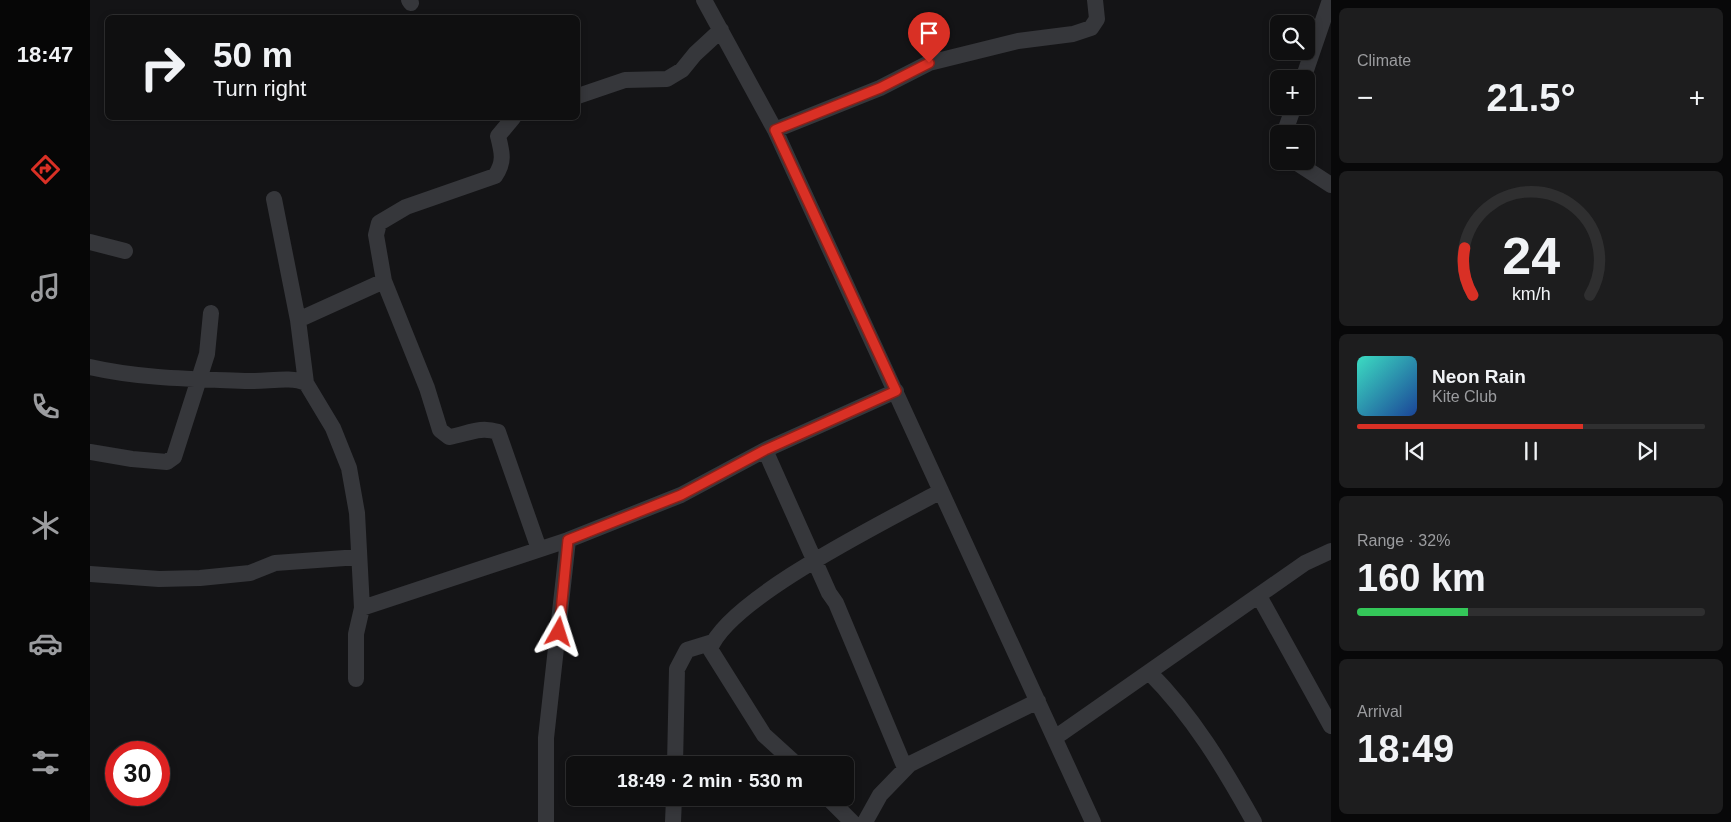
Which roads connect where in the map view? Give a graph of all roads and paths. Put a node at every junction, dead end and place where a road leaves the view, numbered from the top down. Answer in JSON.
{"nodes":[{"id":1,"x":704,"y":0,"type":"edge"},
{"id":2,"x":1095,"y":0,"type":"edge"},
{"id":3,"x":1330,"y":0,"type":"edge"},
{"id":4,"x":721,"y":30,"type":"junction"},
{"id":5,"x":1306,"y":70,"type":"edge"},
{"id":6,"x":580,"y":95,"type":"edge"},
{"id":7,"x":510,"y":120,"type":"edge"},
{"id":8,"x":775,"y":130,"type":"junction"},
{"id":9,"x":1308,"y":170,"type":"edge"},
{"id":10,"x":1331,"y":185,"type":"edge"},
{"id":11,"x":274,"y":199,"type":"dead end"},
{"id":12,"x":90,"y":242,"type":"edge"},
{"id":13,"x":124,"y":250,"type":"dead end"},
{"id":14,"x":384,"y":281,"type":"junction"},
{"id":15,"x":211,"y":313,"type":"dead end"},
{"id":16,"x":298,"y":320,"type":"junction"},
{"id":17,"x":90,"y":367,"type":"edge"},
{"id":18,"x":198,"y":379,"type":"junction"},
{"id":19,"x":306,"y":382,"type":"junction"},
{"id":20,"x":896,"y":391,"type":"junction"},
{"id":21,"x":765,"y":450,"type":"junction"},
{"id":22,"x":90,"y":452,"type":"edge"},
{"id":23,"x":941,"y":491,"type":"junction"},
{"id":24,"x":568,"y":540,"type":"junction"},
{"id":25,"x":539,"y":550,"type":"junction"},
{"id":26,"x":1331,"y":550,"type":"edge"},
{"id":27,"x":358,"y":557,"type":"junction"},
{"id":28,"x":816,"y":561,"type":"junction"},
{"id":29,"x":90,"y":574,"type":"edge"},
{"id":30,"x":1259,"y":596,"type":"junction"},
{"id":31,"x":362,"y":608,"type":"junction"},
{"id":32,"x":713,"y":642,"type":"junction"},
{"id":33,"x":1149,"y":672,"type":"junction"},
{"id":34,"x":356,"y":679,"type":"dead end"},
{"id":35,"x":1038,"y":701,"type":"junction"},
{"id":36,"x":1331,"y":726,"type":"edge"},
{"id":37,"x":1056,"y":737,"type":"junction"},
{"id":38,"x":675,"y":756,"type":"edge"},
{"id":39,"x":787,"y":756,"type":"edge"},
{"id":40,"x":905,"y":768,"type":"junction"},
{"id":41,"x":674,"y":806,"type":"edge"},
{"id":42,"x":836,"y":806,"type":"edge"},
{"id":43,"x":546,"y":822,"type":"edge"},
{"id":44,"x":673,"y":822,"type":"edge"},
{"id":45,"x":852,"y":822,"type":"edge"},
{"id":46,"x":865,"y":822,"type":"edge"},
{"id":47,"x":1093,"y":822,"type":"edge"},
{"id":48,"x":1254,"y":822,"type":"edge"}],
"edges":[{"from":1,"to":4,"type":"street"},
{"from":2,"to":8,"type":"street"},
{"from":3,"to":5,"type":"street"},
{"from":4,"to":6,"type":"street"},
{"from":4,"to":8,"type":"street"},
{"from":7,"to":14,"type":"street"},
{"from":8,"to":20,"type":"street"},
{"from":9,"to":10,"type":"street"},
{"from":11,"to":16,"type":"street"},
{"from":12,"to":13,"type":"street"},
{"from":14,"to":16,"type":"street"},
{"from":14,"to":25,"type":"street"},
{"from":15,"to":18,"type":"street"},
{"from":16,"to":19,"type":"street"},
{"from":17,"to":18,"type":"street"},
{"from":18,"to":19,"type":"street"},
{"from":18,"to":22,"type":"street"},
{"from":19,"to":27,"type":"street"},
{"from":20,"to":21,"type":"street"},
{"from":20,"to":23,"type":"street"},
{"from":21,"to":24,"type":"street"},
{"from":21,"to":28,"type":"street"},
{"from":23,"to":28,"type":"street"},
{"from":23,"to":35,"type":"street"},
{"from":24,"to":25,"type":"street"},
{"from":24,"to":43,"type":"street"},
{"from":25,"to":31,"type":"street"},
{"from":26,"to":30,"type":"street"},
{"from":27,"to":29,"type":"street"},
{"from":27,"to":31,"type":"street"},
{"from":28,"to":32,"type":"street"},
{"from":28,"to":40,"type":"street"},
{"from":30,"to":33,"type":"street"},
{"from":30,"to":36,"type":"street"},
{"from":31,"to":34,"type":"street"},
{"from":32,"to":38,"type":"street"},
{"from":32,"to":39,"type":"street"},
{"from":33,"to":37,"type":"street"},
{"from":33,"to":48,"type":"street"},
{"from":35,"to":37,"type":"street"},
{"from":35,"to":40,"type":"street"},
{"from":37,"to":47,"type":"street"},
{"from":40,"to":46,"type":"street"},
{"from":41,"to":44,"type":"street"},
{"from":42,"to":45,"type":"street"}]}
